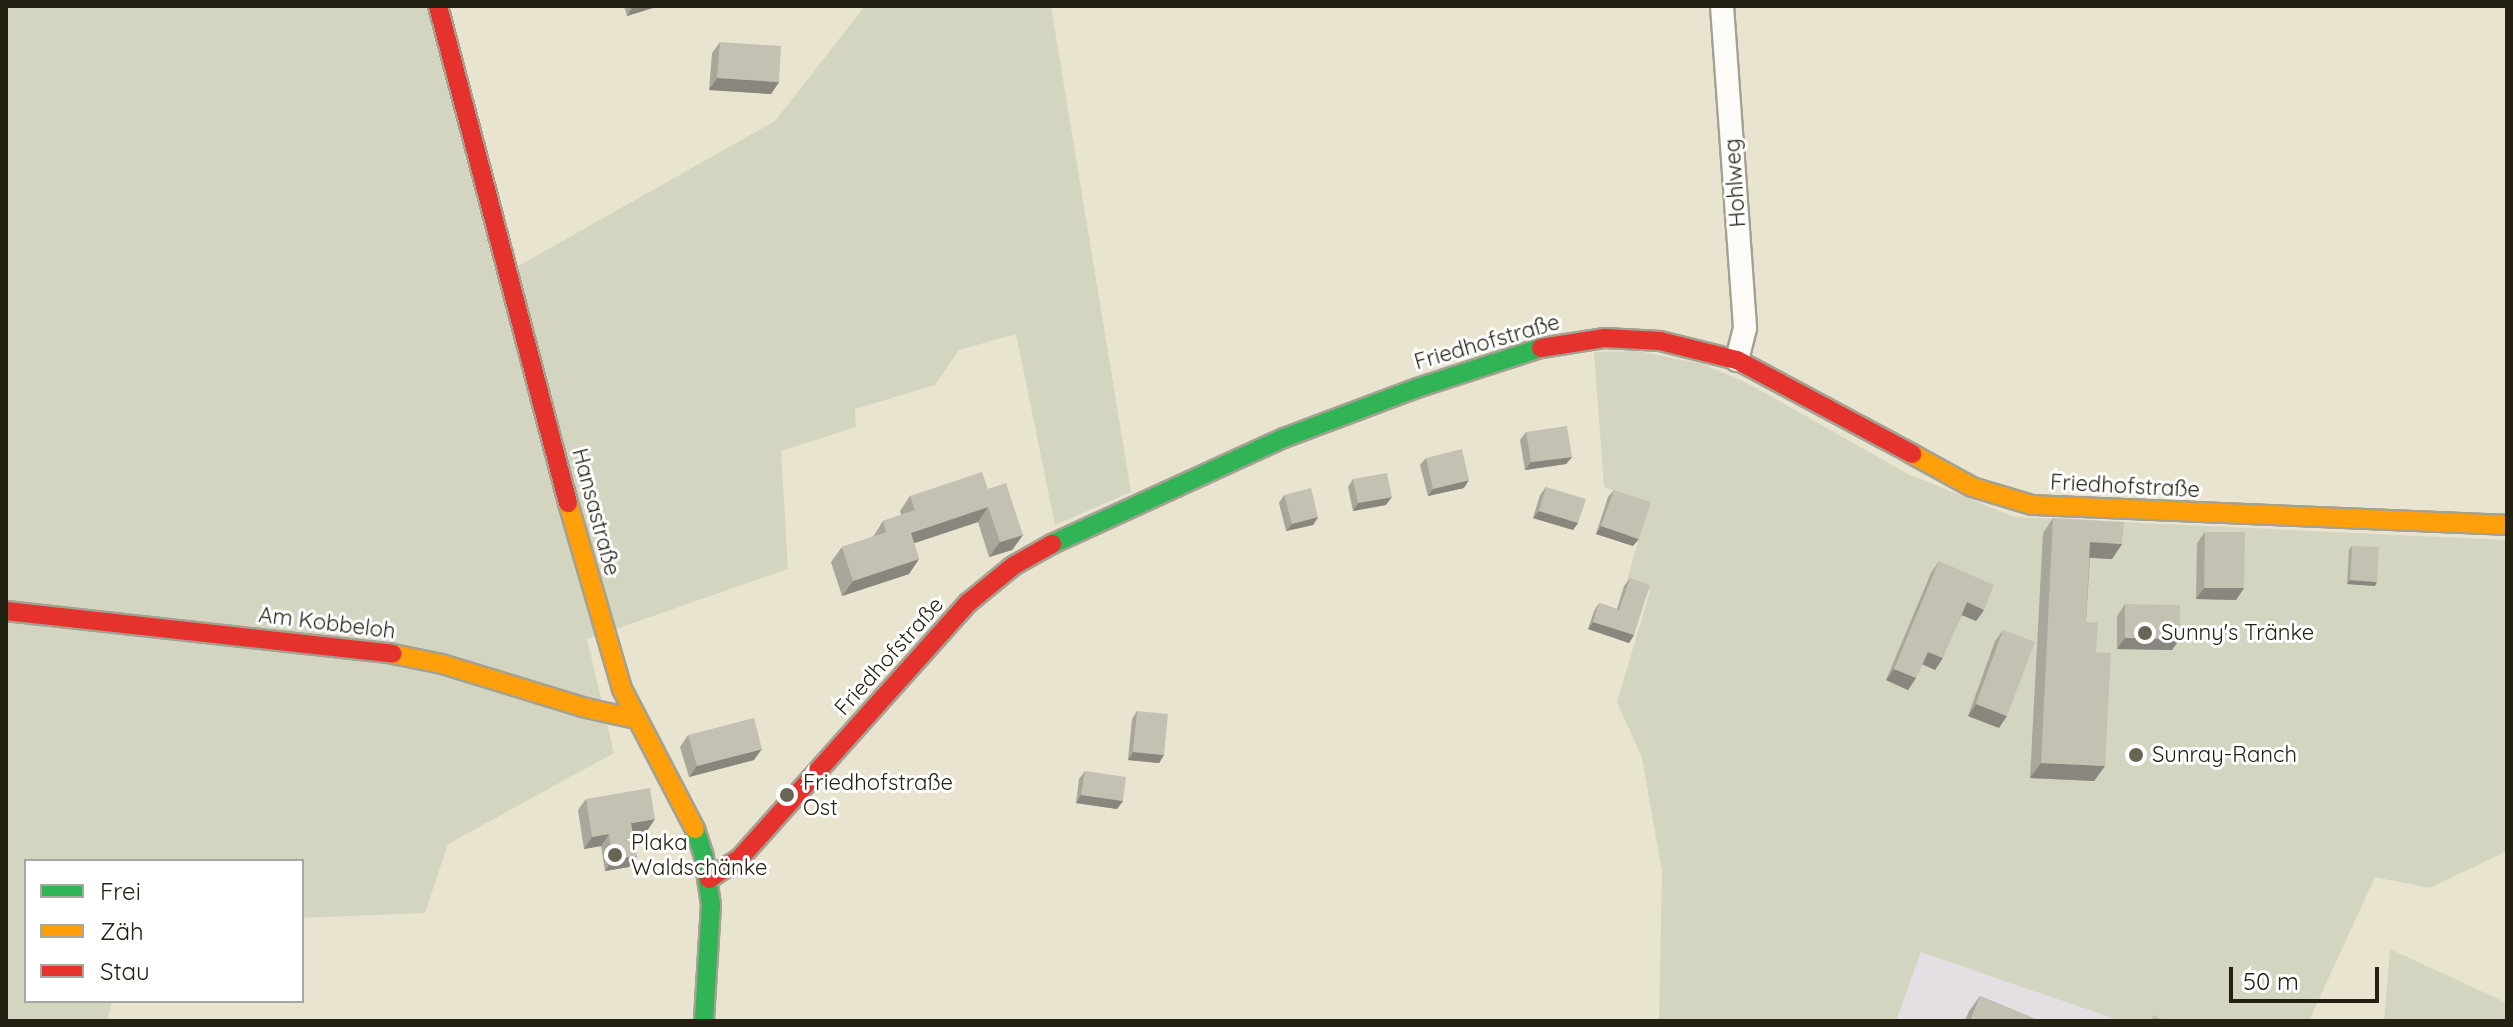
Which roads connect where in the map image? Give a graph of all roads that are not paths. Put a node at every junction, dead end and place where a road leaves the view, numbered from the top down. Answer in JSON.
{"nodes":[{"id":1,"x":438,"y":6,"type":"edge"},
{"id":2,"x":1722,"y":6,"type":"edge"},
{"id":3,"x":1737,"y":360,"type":"junction"},
{"id":4,"x":2507,"y":525,"type":"edge"},
{"id":5,"x":6,"y":611,"type":"edge"},
{"id":6,"x":636,"y":719,"type":"junction"},
{"id":7,"x":709,"y":879,"type":"junction"},
{"id":8,"x":704,"y":1021,"type":"edge"}],
"edges":[{"from":1,"to":6,"type":"street","name":"Hansastraße"},
{"from":2,"to":3,"type":"street","name":"Hohlweg"},
{"from":3,"to":4,"type":"street","name":"Friedhofstraße"},
{"from":3,"to":7,"type":"street","name":"Friedhofstraße"},
{"from":5,"to":6,"type":"street","name":"Am Kobbeloh"},
{"from":6,"to":7,"type":"street","name":"Hansastraße"},
{"from":7,"to":8,"type":"street","name":"Hansastraße"}]}
